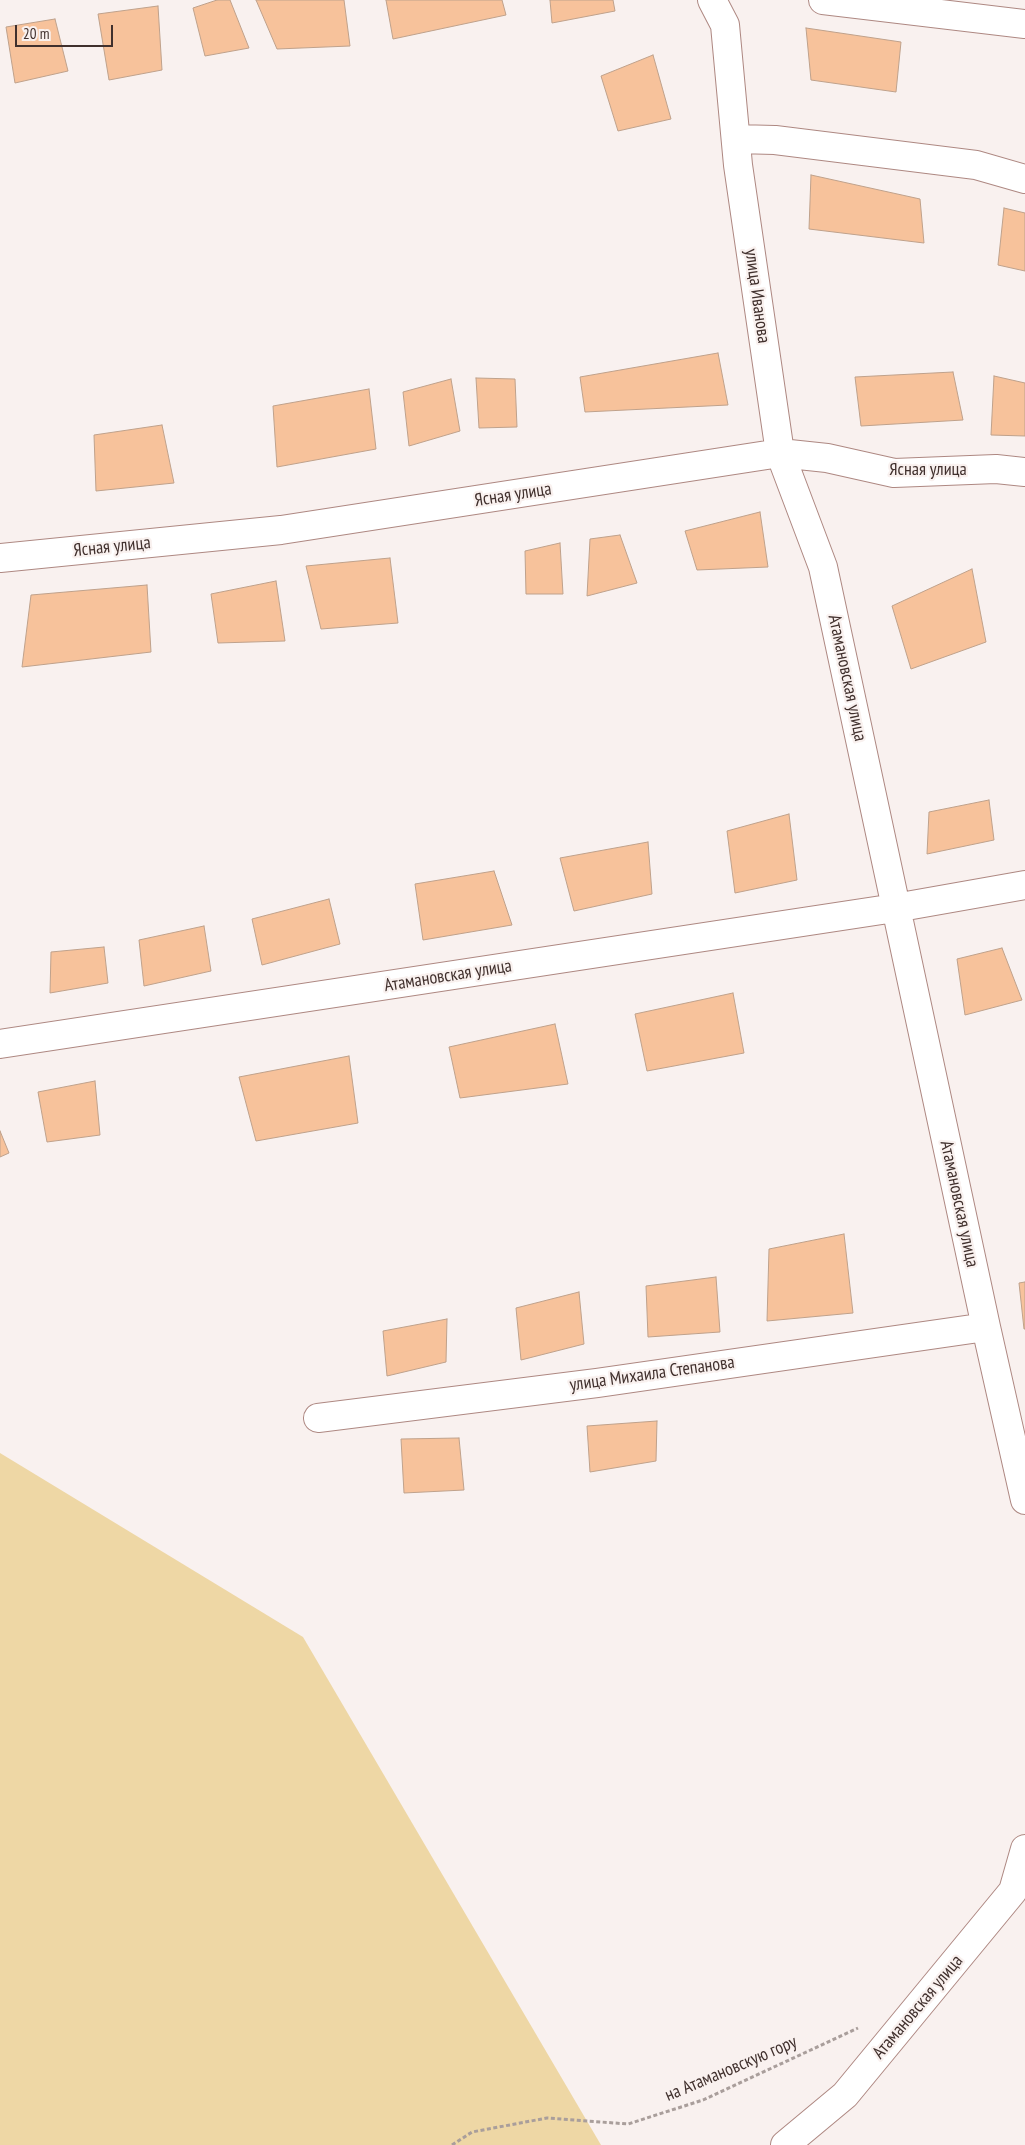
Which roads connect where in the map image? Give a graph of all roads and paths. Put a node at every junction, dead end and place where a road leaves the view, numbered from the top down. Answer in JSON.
{"nodes":[{"id":1,"x":712,"y":0,"type":"edge"},
{"id":2,"x":823,"y":0,"type":"edge"},
{"id":3,"x":1025,"y":24,"type":"edge"},
{"id":4,"x":736,"y":139,"type":"junction"},
{"id":5,"x":1025,"y":179,"type":"edge"},
{"id":6,"x":780,"y":453,"type":"junction"},
{"id":7,"x":1025,"y":472,"type":"edge"},
{"id":8,"x":0,"y":558,"type":"edge"},
{"id":9,"x":1025,"y":885,"type":"edge"},
{"id":10,"x":895,"y":908,"type":"junction"},
{"id":11,"x":0,"y":1044,"type":"edge"},
{"id":12,"x":986,"y":1327,"type":"junction"},
{"id":13,"x":318,"y":1418,"type":"dead end"},
{"id":14,"x":1025,"y":1500,"type":"edge"},
{"id":15,"x":1025,"y":1849,"type":"edge"},
{"id":16,"x":860,"y":2027,"type":"dead end"},
{"id":17,"x":452,"y":2145,"type":"edge"},
{"id":18,"x":785,"y":2145,"type":"edge"}],
"edges":[{"from":1,"to":4,"type":"street","name":"улица Иванова"},
{"from":2,"to":3,"type":"street"},
{"from":4,"to":5,"type":"street"},
{"from":4,"to":6,"type":"street","name":"улица Иванова"},
{"from":6,"to":7,"type":"street","name":"Ясная улица"},
{"from":6,"to":8,"type":"street","name":"Ясная улица"},
{"from":6,"to":10,"type":"street","name":"Атамановская улица"},
{"from":9,"to":10,"type":"street","name":"Атамановская улица"},
{"from":10,"to":11,"type":"street","name":"Атамановская улица"},
{"from":10,"to":12,"type":"street","name":"Атамановская улица"},
{"from":12,"to":13,"type":"street","name":"улица Михаила Степанова"},
{"from":12,"to":14,"type":"street","name":"Атамановская улица"},
{"from":15,"to":18,"type":"street","name":"Атамановская улица"},
{"from":16,"to":17,"type":"path","name":"на Атамановскую гору"}]}
